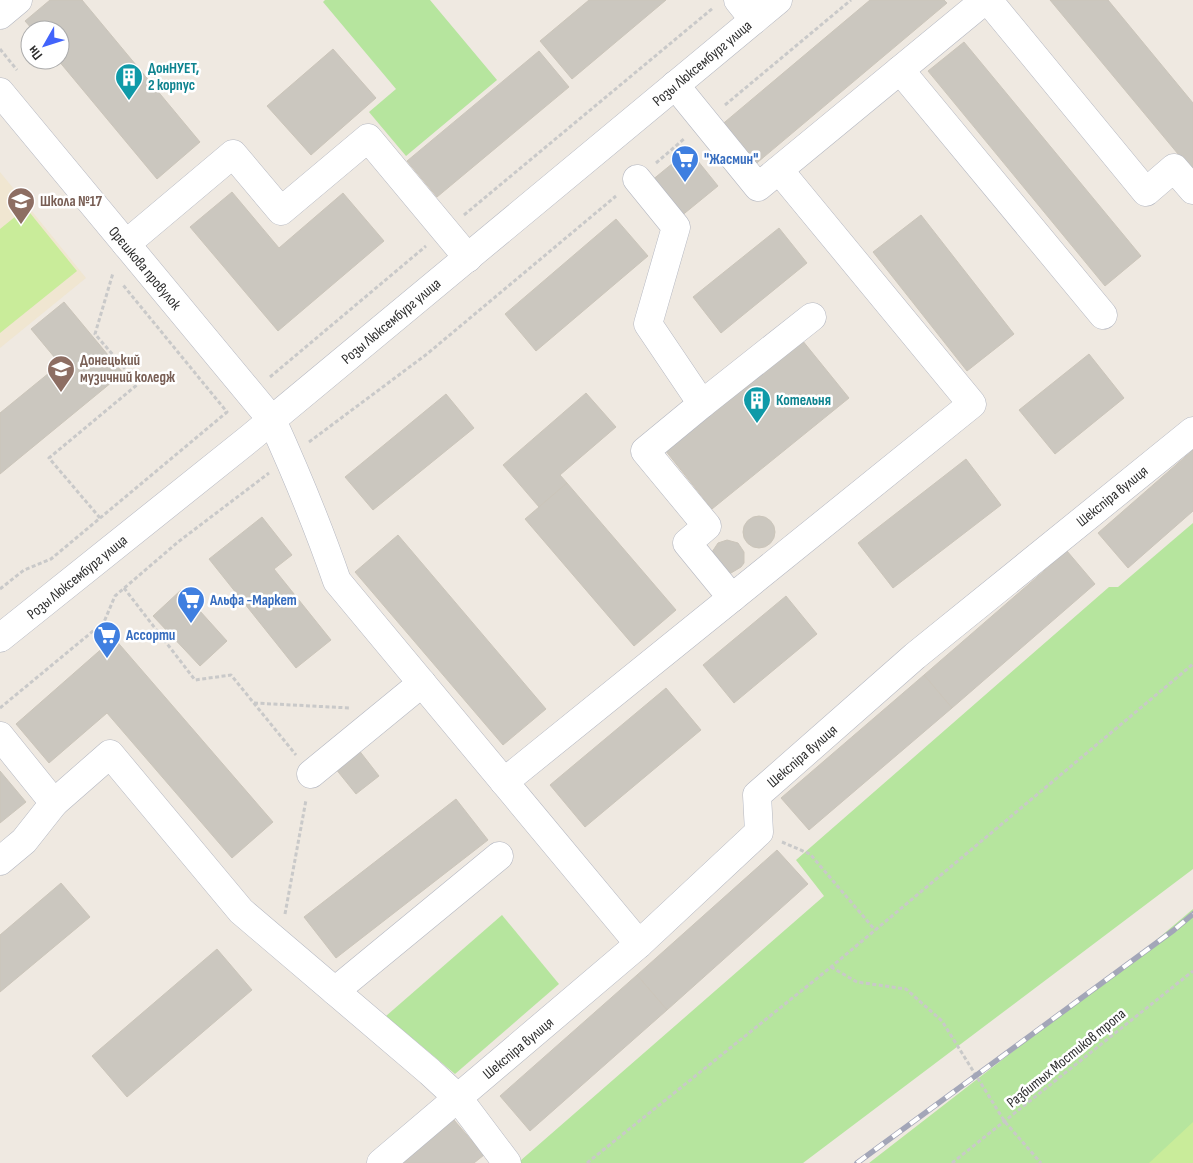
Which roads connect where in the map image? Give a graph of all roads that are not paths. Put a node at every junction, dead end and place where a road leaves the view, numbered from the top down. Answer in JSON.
{"nodes":[{"id":1,"x":18,"y":0,"type":"edge"},
{"id":2,"x":778,"y":0,"type":"edge"},
{"id":3,"x":987,"y":0,"type":"edge"},
{"id":4,"x":736,"y":9,"type":"edge"},
{"id":5,"x":0,"y":15,"type":"edge"},
{"id":6,"x":900,"y":70,"type":"junction"},
{"id":7,"x":675,"y":86,"type":"junction"},
{"id":8,"x":0,"y":92,"type":"edge"},
{"id":9,"x":779,"y":170,"type":"junction"},
{"id":10,"x":637,"y":178,"type":"road end"},
{"id":11,"x":1193,"y":190,"type":"edge"},
{"id":12,"x":126,"y":244,"type":"junction"},
{"id":13,"x":468,"y":258,"type":"junction"},
{"id":14,"x":1103,"y":315,"type":"dead end"},
{"id":15,"x":812,"y":317,"type":"dead end"},
{"id":16,"x":702,"y":404,"type":"junction"},
{"id":17,"x":272,"y":420,"type":"junction"},
{"id":18,"x":1193,"y":431,"type":"edge"},
{"id":19,"x":732,"y":598,"type":"junction"},
{"id":20,"x":0,"y":638,"type":"edge"},
{"id":21,"x":422,"y":683,"type":"junction"},
{"id":22,"x":0,"y":736,"type":"edge"},
{"id":23,"x":311,"y":774,"type":"road end"},
{"id":24,"x":504,"y":782,"type":"junction"},
{"id":25,"x":54,"y":803,"type":"junction"},
{"id":26,"x":499,"y":856,"type":"dead end"},
{"id":27,"x":0,"y":860,"type":"edge"},
{"id":28,"x":639,"y":944,"type":"junction"},
{"id":29,"x":336,"y":992,"type":"junction"},
{"id":30,"x":458,"y":1098,"type":"junction"},
{"id":31,"x":381,"y":1163,"type":"edge"},
{"id":32,"x":507,"y":1163,"type":"edge"}],
"edges":[{"from":1,"to":5,"type":"street"},
{"from":2,"to":4,"type":"street","name":"Розы Люксембург улица"},
{"from":3,"to":6,"type":"street"},
{"from":3,"to":11,"type":"street"},
{"from":4,"to":7,"type":"street","name":"Розы Люксембург улица"},
{"from":6,"to":9,"type":"street"},
{"from":6,"to":14,"type":"street"},
{"from":7,"to":9,"type":"street"},
{"from":7,"to":13,"type":"street","name":"Розы Люксембург улица"},
{"from":8,"to":12,"type":"street","name":"Орєшкова провулок"},
{"from":9,"to":19,"type":"street"},
{"from":10,"to":16,"type":"street"},
{"from":12,"to":13,"type":"street"},
{"from":12,"to":17,"type":"street","name":"Орєшкова провулок"},
{"from":13,"to":17,"type":"street","name":"Розы Люксембург улица"},
{"from":15,"to":16,"type":"street"},
{"from":16,"to":19,"type":"street"},
{"from":17,"to":20,"type":"street","name":"Розы Люксембург улица"},
{"from":17,"to":21,"type":"street","name":"Орєшкова провулок"},
{"from":18,"to":28,"type":"street","name":"Шекспіра вулиця"},
{"from":19,"to":24,"type":"street"},
{"from":21,"to":23,"type":"street"},
{"from":21,"to":24,"type":"street","name":"Орєшкова провулок"},
{"from":22,"to":25,"type":"street"},
{"from":24,"to":28,"type":"street","name":"Орєшкова провулок"},
{"from":25,"to":27,"type":"street"},
{"from":25,"to":29,"type":"street"},
{"from":26,"to":29,"type":"street"},
{"from":28,"to":30,"type":"street","name":"Шекспіра вулиця"},
{"from":29,"to":30,"type":"street"},
{"from":30,"to":31,"type":"street","name":"Шекспіра вулиця"},
{"from":30,"to":32,"type":"street"}]}
